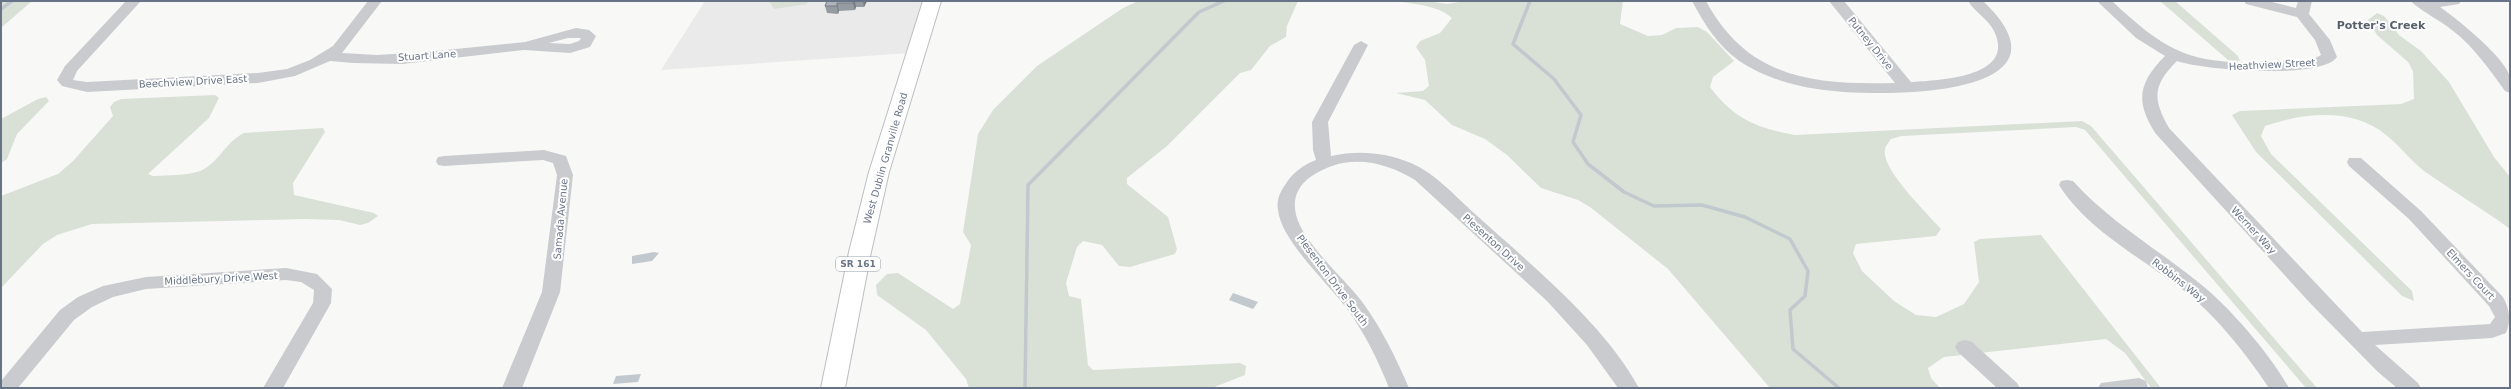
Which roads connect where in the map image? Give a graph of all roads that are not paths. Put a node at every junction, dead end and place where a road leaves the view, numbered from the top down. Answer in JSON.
{"nodes":[{"id":1,"x":134,"y":1,"type":"edge"},
{"id":2,"x":374,"y":1,"type":"edge"},
{"id":3,"x":932,"y":1,"type":"edge"},
{"id":4,"x":1699,"y":1,"type":"edge"},
{"id":5,"x":1836,"y":1,"type":"edge"},
{"id":6,"x":1975,"y":1,"type":"edge"},
{"id":7,"x":2104,"y":1,"type":"edge"},
{"id":8,"x":2251,"y":1,"type":"edge"},
{"id":9,"x":2454,"y":1,"type":"edge"},
{"id":10,"x":2423,"y":3,"type":"edge"},
{"id":11,"x":2303,"y":7,"type":"edge"},
{"id":12,"x":1361,"y":45,"type":"dead end"},
{"id":13,"x":526,"y":46,"type":"dead end"},
{"id":14,"x":2175,"y":55,"type":"junction"},
{"id":15,"x":329,"y":56,"type":"junction"},
{"id":16,"x":1905,"y":85,"type":"junction"},
{"id":17,"x":2510,"y":88,"type":"edge"},
{"id":18,"x":444,"y":161,"type":"dead end"},
{"id":19,"x":1324,"y":161,"type":"junction"},
{"id":20,"x":2355,"y":162,"type":"dead end"},
{"id":21,"x":2067,"y":185,"type":"dead end"},
{"id":22,"x":2507,"y":318,"type":"edge"},
{"id":23,"x":2357,"y":339,"type":"junction"},
{"id":24,"x":1965,"y":347,"type":"dead end"},
{"id":25,"x":2139,"y":386,"type":"dead end"},
{"id":26,"x":7,"y":388,"type":"edge"},
{"id":27,"x":272,"y":388,"type":"edge"},
{"id":28,"x":512,"y":388,"type":"edge"},
{"id":29,"x":833,"y":388,"type":"edge"},
{"id":30,"x":1399,"y":388,"type":"edge"},
{"id":31,"x":1629,"y":388,"type":"edge"},
{"id":32,"x":2010,"y":388,"type":"edge"},
{"id":33,"x":2108,"y":388,"type":"edge"},
{"id":34,"x":2280,"y":388,"type":"edge"},
{"id":35,"x":2411,"y":388,"type":"edge"}],
"edges":[{"from":1,"to":15,"type":"street","name":"Beechview Drive East"},
{"from":2,"to":15,"type":"street"},
{"from":3,"to":29,"type":"main road","name":"West Dublin Granville Road","number":"SR 161"},
{"from":4,"to":16,"type":"street"},
{"from":5,"to":16,"type":"street","name":"Putney Drive"},
{"from":6,"to":16,"type":"street"},
{"from":7,"to":14,"type":"street"},
{"from":8,"to":11,"type":"street"},
{"from":9,"to":10,"type":"street"},
{"from":10,"to":17,"type":"street"},
{"from":11,"to":14,"type":"street","name":"Heathview Street"},
{"from":12,"to":19,"type":"street"},
{"from":13,"to":15,"type":"street","name":"Stuart Lane"},
{"from":14,"to":23,"type":"street","name":"Werner Way"},
{"from":18,"to":28,"type":"street","name":"Samada Avenue"},
{"from":19,"to":30,"type":"street","name":"Plesenton Drive South"},
{"from":19,"to":31,"type":"street","name":"Plesenton Drive"},
{"from":20,"to":22,"type":"street","name":"Elmers Court"},
{"from":21,"to":34,"type":"street","name":"Robbins Way"},
{"from":22,"to":23,"type":"street","name":"Elmers Court"},
{"from":23,"to":35,"type":"street","name":"Werner Way"},
{"from":24,"to":32,"type":"street"},
{"from":25,"to":33,"type":"street"},
{"from":26,"to":27,"type":"street","name":"Middlebury Drive West"}]}
